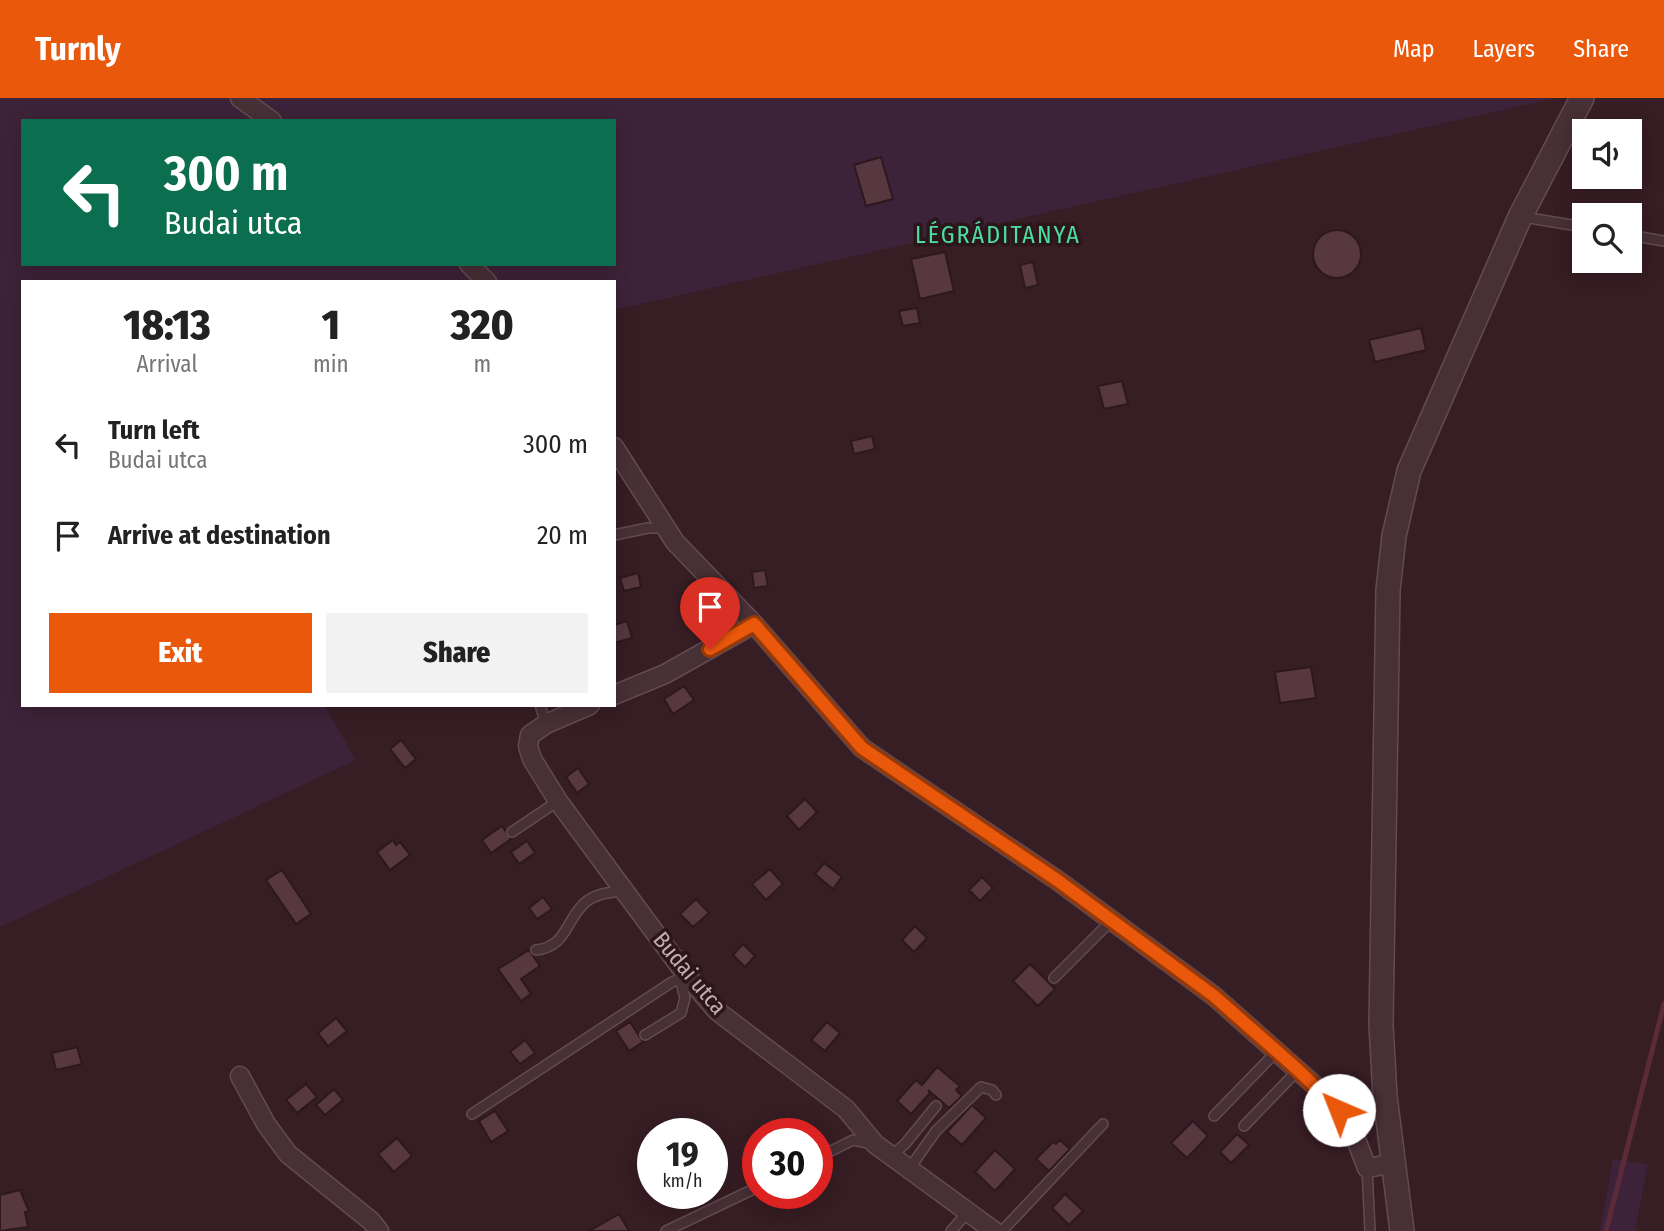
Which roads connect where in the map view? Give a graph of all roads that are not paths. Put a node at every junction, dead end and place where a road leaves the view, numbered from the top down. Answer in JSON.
{"nodes":[{"id":1,"x":240,"y":98,"type":"edge"},
{"id":2,"x":1583,"y":98,"type":"edge"},
{"id":3,"x":269,"y":119,"type":"edge"},
{"id":4,"x":1520,"y":217,"type":"junction"},
{"id":5,"x":1572,"y":225,"type":"edge"},
{"id":6,"x":1642,"y":237,"type":"edge"},
{"id":7,"x":1664,"y":241,"type":"edge"},
{"id":8,"x":471,"y":266,"type":"edge"},
{"id":9,"x":484,"y":280,"type":"edge"},
{"id":10,"x":616,"y":450,"type":"edge"},
{"id":11,"x":666,"y":528,"type":"junction"},
{"id":12,"x":616,"y":535,"type":"edge"},
{"id":13,"x":754,"y":624,"type":"junction"},
{"id":14,"x":616,"y":694,"type":"edge"},
{"id":15,"x":541,"y":707,"type":"edge"},
{"id":16,"x":585,"y":707,"type":"edge"},
{"id":17,"x":546,"y":724,"type":"junction"},
{"id":18,"x":558,"y":801,"type":"junction"},
{"id":19,"x":512,"y":832,"type":"dead end"},
{"id":20,"x":626,"y":891,"type":"junction"},
{"id":21,"x":1112,"y":920,"type":"junction"},
{"id":22,"x":536,"y":950,"type":"dead end"},
{"id":23,"x":683,"y":978,"type":"junction"},
{"id":24,"x":1054,"y":978,"type":"dead end"},
{"id":25,"x":645,"y":1035,"type":"dead end"},
{"id":26,"x":1277,"y":1051,"type":"junction"},
{"id":27,"x":1298,"y":1070,"type":"junction"},
{"id":28,"x":240,"y":1076,"type":"dead end"},
{"id":29,"x":996,"y":1095,"type":"dead end"},
{"id":30,"x":936,"y":1106,"type":"dead end"},
{"id":31,"x":472,"y":1114,"type":"dead end"},
{"id":32,"x":1214,"y":1116,"type":"dead end"},
{"id":33,"x":1103,"y":1124,"type":"dead end"},
{"id":34,"x":1244,"y":1126,"type":"dead end"},
{"id":35,"x":875,"y":1144,"type":"junction"},
{"id":36,"x":833,"y":1150,"type":"edge"},
{"id":37,"x":891,"y":1156,"type":"junction"},
{"id":38,"x":1395,"y":1163,"type":"junction"},
{"id":39,"x":1367,"y":1168,"type":"junction"},
{"id":40,"x":909,"y":1169,"type":"junction"},
{"id":41,"x":742,"y":1195,"type":"edge"},
{"id":42,"x":967,"y":1213,"type":"junction"},
{"id":43,"x":379,"y":1231,"type":"edge"},
{"id":44,"x":666,"y":1231,"type":"edge"},
{"id":45,"x":951,"y":1231,"type":"edge"},
{"id":46,"x":994,"y":1231,"type":"edge"},
{"id":47,"x":1002,"y":1231,"type":"edge"},
{"id":48,"x":1370,"y":1231,"type":"edge"},
{"id":49,"x":1402,"y":1231,"type":"edge"}],
"edges":[{"from":1,"to":3,"type":"street"},
{"from":2,"to":4,"type":"street"},
{"from":4,"to":5,"type":"lane"},
{"from":4,"to":38,"type":"street"},
{"from":6,"to":7,"type":"lane"},
{"from":8,"to":9,"type":"street"},
{"from":10,"to":11,"type":"street"},
{"from":11,"to":12,"type":"lane"},
{"from":11,"to":13,"type":"street"},
{"from":13,"to":14,"type":"street"},
{"from":13,"to":21,"type":"street"},
{"from":15,"to":17,"type":"lane"},
{"from":16,"to":17,"type":"street"},
{"from":17,"to":18,"type":"street","name":"Budai utca"},
{"from":18,"to":19,"type":"lane"},
{"from":18,"to":20,"type":"street","name":"Budai utca"},
{"from":20,"to":22,"type":"lane"},
{"from":20,"to":23,"type":"street","name":"Budai utca"},
{"from":21,"to":24,"type":"lane"},
{"from":21,"to":26,"type":"street"},
{"from":23,"to":25,"type":"lane"},
{"from":23,"to":31,"type":"lane"},
{"from":23,"to":35,"type":"street","name":"Budai utca"},
{"from":26,"to":27,"type":"street"},
{"from":26,"to":32,"type":"lane"},
{"from":27,"to":34,"type":"lane"},
{"from":27,"to":39,"type":"street"},
{"from":28,"to":43,"type":"street"},
{"from":29,"to":40,"type":"lane"},
{"from":30,"to":37,"type":"lane"},
{"from":33,"to":47,"type":"lane"},
{"from":35,"to":36,"type":"lane"},
{"from":35,"to":37,"type":"street","name":"Budai utca"},
{"from":37,"to":40,"type":"street","name":"Budai utca"},
{"from":38,"to":39,"type":"street"},
{"from":38,"to":49,"type":"street"},
{"from":39,"to":48,"type":"lane"},
{"from":40,"to":42,"type":"street","name":"Budai utca"},
{"from":41,"to":44,"type":"lane"},
{"from":42,"to":45,"type":"lane"},
{"from":42,"to":46,"type":"street","name":"Budai utca"}]}
